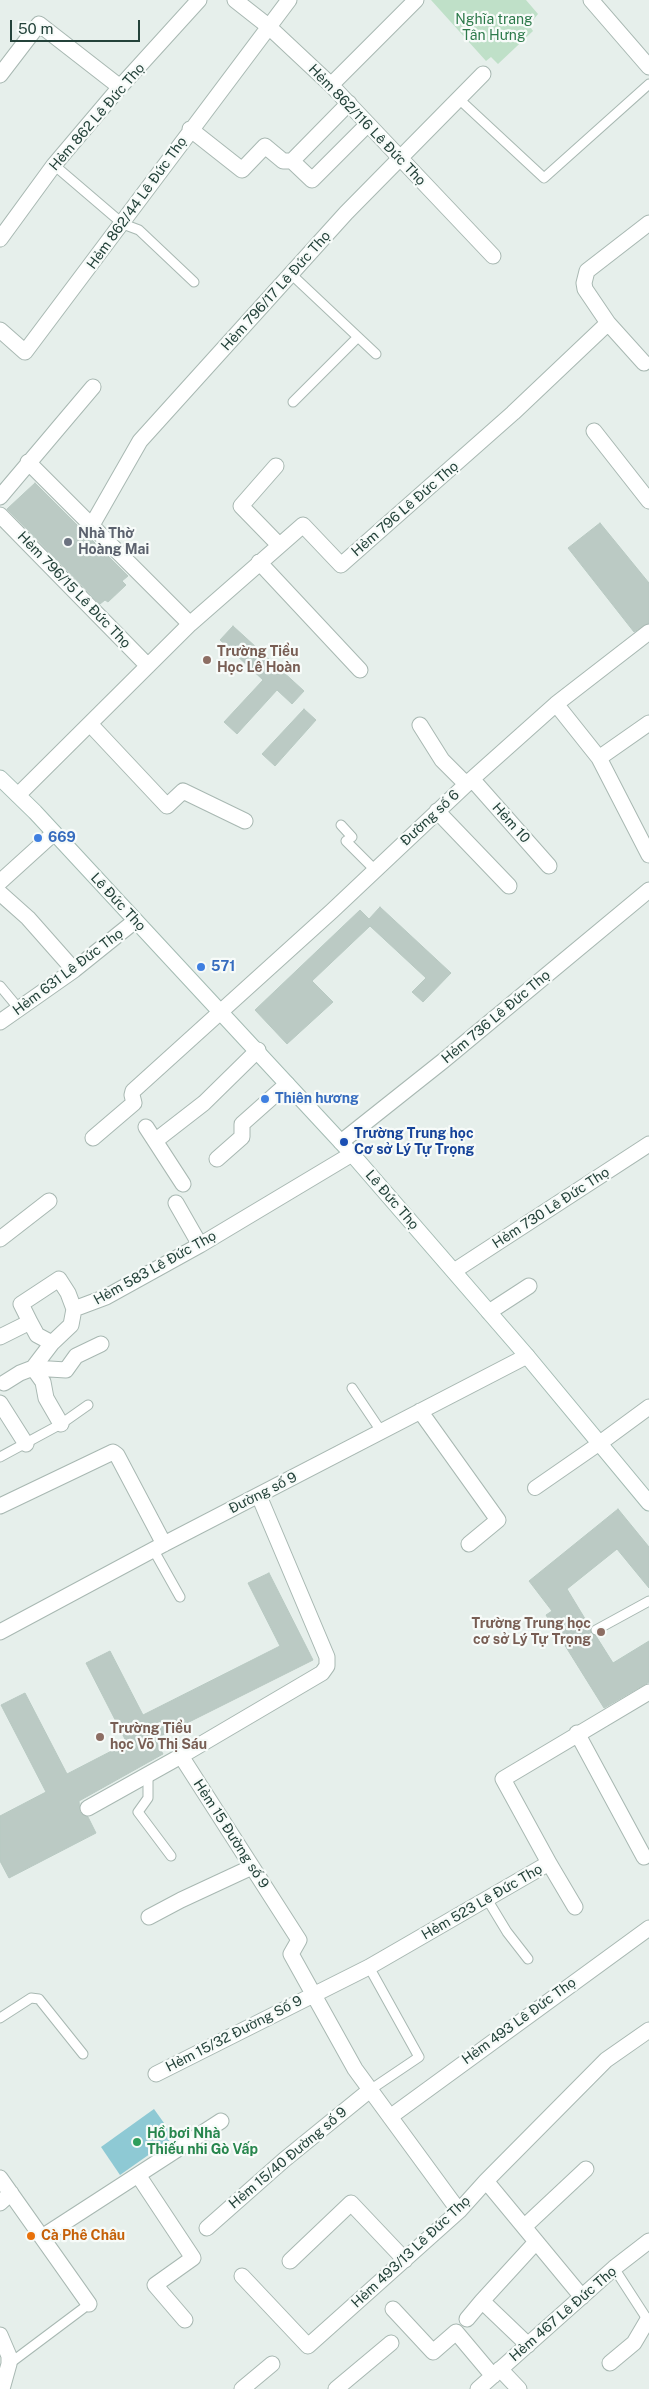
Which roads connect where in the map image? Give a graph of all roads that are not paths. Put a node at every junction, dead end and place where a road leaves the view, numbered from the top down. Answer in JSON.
{"nodes":[{"id":1,"x":199,"y":0,"type":"edge"},
{"id":2,"x":235,"y":0,"type":"edge"},
{"id":3,"x":289,"y":0,"type":"edge"},
{"id":4,"x":416,"y":0,"type":"edge"},
{"id":5,"x":591,"y":0,"type":"edge"},
{"id":6,"x":268,"y":26,"type":"junction"},
{"id":7,"x":649,"y":67,"type":"edge"},
{"id":8,"x":483,"y":74,"type":"dead end"},
{"id":9,"x":0,"y":75,"type":"edge"},
{"id":10,"x":649,"y":84,"type":"edge"},
{"id":11,"x":332,"y":85,"type":"junction"},
{"id":12,"x":120,"y":87,"type":"junction"},
{"id":13,"x":460,"y":100,"type":"junction"},
{"id":14,"x":349,"y":103,"type":"junction"},
{"id":15,"x":368,"y":124,"type":"junction"},
{"id":16,"x":190,"y":129,"type":"junction"},
{"id":17,"x":400,"y":159,"type":"junction"},
{"id":18,"x":292,"y":161,"type":"junction"},
{"id":19,"x":54,"y":166,"type":"junction"},
{"id":20,"x":649,"y":223,"type":"edge"},
{"id":21,"x":123,"y":224,"type":"junction"},
{"id":22,"x":0,"y":239,"type":"edge"},
{"id":23,"x":493,"y":256,"type":"dead end"},
{"id":24,"x":291,"y":274,"type":"junction"},
{"id":25,"x":194,"y":282,"type":"dead end"},
{"id":26,"x":608,"y":323,"type":"junction"},
{"id":27,"x":0,"y":330,"type":"edge"},
{"id":28,"x":358,"y":337,"type":"junction"},
{"id":29,"x":376,"y":354,"type":"dead end"},
{"id":30,"x":644,"y":363,"type":"dead end"},
{"id":31,"x":93,"y":387,"type":"dead end"},
{"id":32,"x":292,"y":402,"type":"dead end"},
{"id":33,"x":594,"y":430,"type":"dead end"},
{"id":34,"x":28,"y":462,"type":"junction"},
{"id":35,"x":276,"y":466,"type":"dead end"},
{"id":36,"x":0,"y":496,"type":"edge"},
{"id":37,"x":649,"y":501,"type":"edge"},
{"id":38,"x":0,"y":515,"type":"edge"},
{"id":39,"x":92,"y":525,"type":"junction"},
{"id":40,"x":279,"y":545,"type":"junction"},
{"id":41,"x":259,"y":562,"type":"junction"},
{"id":42,"x":190,"y":624,"type":"junction"},
{"id":43,"x":649,"y":632,"type":"edge"},
{"id":44,"x":148,"y":666,"type":"junction"},
{"id":45,"x":360,"y":670,"type":"dead end"},
{"id":46,"x":556,"y":704,"type":"junction"},
{"id":47,"x":649,"y":723,"type":"edge"},
{"id":48,"x":90,"y":724,"type":"junction"},
{"id":49,"x":420,"y":725,"type":"dead end"},
{"id":50,"x":599,"y":758,"type":"junction"},
{"id":51,"x":0,"y":778,"type":"edge"},
{"id":52,"x":469,"y":782,"type":"junction"},
{"id":53,"x":18,"y":795,"type":"junction"},
{"id":54,"x":437,"y":812,"type":"junction"},
{"id":55,"x":245,"y":822,"type":"dead end"},
{"id":56,"x":341,"y":824,"type":"dead end"},
{"id":57,"x":54,"y":834,"type":"junction"},
{"id":58,"x":649,"y":855,"type":"edge"},
{"id":59,"x":550,"y":866,"type":"dead end"},
{"id":60,"x":375,"y":870,"type":"junction"},
{"id":61,"x":0,"y":882,"type":"edge"},
{"id":62,"x":509,"y":886,"type":"dead end"},
{"id":63,"x":649,"y":890,"type":"edge"},
{"id":64,"x":0,"y":893,"type":"edge"},
{"id":65,"x":136,"y":921,"type":"junction"},
{"id":66,"x":74,"y":970,"type":"junction"},
{"id":67,"x":0,"y":986,"type":"edge"},
{"id":68,"x":20,"y":1010,"type":"junction"},
{"id":69,"x":218,"y":1012,"type":"junction"},
{"id":70,"x":0,"y":1022,"type":"edge"},
{"id":71,"x":258,"y":1050,"type":"junction"},
{"id":72,"x":286,"y":1084,"type":"junction"},
{"id":73,"x":146,"y":1127,"type":"dead end"},
{"id":74,"x":93,"y":1138,"type":"dead end"},
{"id":75,"x":155,"y":1141,"type":"junction"},
{"id":76,"x":341,"y":1142,"type":"junction"},
{"id":77,"x":649,"y":1144,"type":"edge"},
{"id":78,"x":352,"y":1154,"type":"junction"},
{"id":79,"x":218,"y":1159,"type":"dead end"},
{"id":80,"x":183,"y":1184,"type":"dead end"},
{"id":81,"x":50,"y":1201,"type":"dead end"},
{"id":82,"x":176,"y":1203,"type":"dead end"},
{"id":83,"x":0,"y":1240,"type":"edge"},
{"id":84,"x":200,"y":1245,"type":"junction"},
{"id":85,"x":454,"y":1272,"type":"junction"},
{"id":86,"x":529,"y":1286,"type":"dead end"},
{"id":87,"x":74,"y":1310,"type":"junction"},
{"id":88,"x":489,"y":1312,"type":"junction"},
{"id":89,"x":30,"y":1322,"type":"junction"},
{"id":90,"x":0,"y":1337,"type":"edge"},
{"id":91,"x":52,"y":1343,"type":"junction"},
{"id":92,"x":101,"y":1344,"type":"dead end"},
{"id":93,"x":527,"y":1356,"type":"junction"},
{"id":94,"x":33,"y":1368,"type":"junction"},
{"id":95,"x":4,"y":1383,"type":"dead end"},
{"id":96,"x":352,"y":1388,"type":"dead end"},
{"id":97,"x":0,"y":1403,"type":"edge"},
{"id":98,"x":88,"y":1405,"type":"dead end"},
{"id":99,"x":649,"y":1407,"type":"edge"},
{"id":100,"x":420,"y":1411,"type":"junction"},
{"id":101,"x":62,"y":1424,"type":"junction"},
{"id":102,"x":381,"y":1431,"type":"junction"},
{"id":103,"x":600,"y":1443,"type":"junction"},
{"id":104,"x":26,"y":1444,"type":"junction"},
{"id":105,"x":0,"y":1457,"type":"edge"},
{"id":106,"x":535,"y":1488,"type":"dead end"},
{"id":107,"x":259,"y":1496,"type":"junction"},
{"id":108,"x":649,"y":1503,"type":"edge"},
{"id":109,"x":0,"y":1506,"type":"edge"},
{"id":110,"x":469,"y":1544,"type":"dead end"},
{"id":111,"x":158,"y":1546,"type":"junction"},
{"id":112,"x":180,"y":1597,"type":"dead end"},
{"id":113,"x":649,"y":1601,"type":"edge"},
{"id":114,"x":596,"y":1630,"type":"dead end"},
{"id":115,"x":0,"y":1632,"type":"edge"},
{"id":116,"x":649,"y":1692,"type":"edge"},
{"id":117,"x":577,"y":1733,"type":"junction"},
{"id":118,"x":181,"y":1756,"type":"junction"},
{"id":119,"x":148,"y":1774,"type":"junction"},
{"id":120,"x":88,"y":1808,"type":"dead end"},
{"id":121,"x":171,"y":1856,"type":"dead end"},
{"id":122,"x":644,"y":1857,"type":"dead end"},
{"id":123,"x":549,"y":1863,"type":"junction"},
{"id":124,"x":252,"y":1867,"type":"junction"},
{"id":125,"x":486,"y":1899,"type":"junction"},
{"id":126,"x":575,"y":1907,"type":"dead end"},
{"id":127,"x":149,"y":1917,"type":"dead end"},
{"id":128,"x":649,"y":1928,"type":"edge"},
{"id":129,"x":528,"y":1959,"type":"dead end"},
{"id":130,"x":369,"y":1967,"type":"junction"},
{"id":131,"x":312,"y":1994,"type":"junction"},
{"id":132,"x":0,"y":2018,"type":"edge"},
{"id":133,"x":649,"y":2030,"type":"edge"},
{"id":134,"x":83,"y":2054,"type":"dead end"},
{"id":135,"x":156,"y":2074,"type":"dead end"},
{"id":136,"x":370,"y":2090,"type":"junction"},
{"id":137,"x":390,"y":2117,"type":"junction"},
{"id":138,"x":221,"y":2121,"type":"dead end"},
{"id":139,"x":586,"y":2169,"type":"dead end"},
{"id":140,"x":138,"y":2175,"type":"junction"},
{"id":141,"x":0,"y":2178,"type":"edge"},
{"id":142,"x":486,"y":2181,"type":"junction"},
{"id":143,"x":6,"y":2198,"type":"edge"},
{"id":144,"x":459,"y":2211,"type":"junction"},
{"id":145,"x":524,"y":2227,"type":"junction"},
{"id":146,"x":207,"y":2228,"type":"dead end"},
{"id":147,"x":42,"y":2238,"type":"junction"},
{"id":148,"x":649,"y":2241,"type":"edge"},
{"id":149,"x":536,"y":2242,"type":"junction"},
{"id":150,"x":405,"y":2260,"type":"junction"},
{"id":151,"x":290,"y":2261,"type":"dead end"},
{"id":152,"x":614,"y":2268,"type":"junction"},
{"id":153,"x":242,"y":2276,"type":"dead end"},
{"id":154,"x":582,"y":2297,"type":"junction"},
{"id":155,"x":482,"y":2301,"type":"junction"},
{"id":156,"x":89,"y":2304,"type":"joint"},
{"id":157,"x":393,"y":2309,"type":"dead end"},
{"id":158,"x":467,"y":2318,"type":"dead end"},
{"id":159,"x":185,"y":2320,"type":"dead end"},
{"id":160,"x":648,"y":2321,"type":"edge"},
{"id":161,"x":0,"y":2335,"type":"edge"},
{"id":162,"x":390,"y":2343,"type":"dead end"},
{"id":163,"x":528,"y":2345,"type":"junction"},
{"id":164,"x":610,"y":2363,"type":"dead end"},
{"id":165,"x":9,"y":2364,"type":"junction"},
{"id":166,"x":272,"y":2364,"type":"dead end"},
{"id":167,"x":497,"y":2372,"type":"junction"},
{"id":168,"x":6,"y":2386,"type":"edge"},
{"id":169,"x":242,"y":2389,"type":"edge"},
{"id":170,"x":336,"y":2389,"type":"edge"},
{"id":171,"x":478,"y":2389,"type":"edge"},
{"id":172,"x":518,"y":2389,"type":"edge"}],
"edges":[{"from":1,"to":12,"type":"street","name":"Hẻm 862 Lê Đức Thọ"},
{"from":2,"to":6,"type":"street","name":"Hẻm 862/116 Lê Đức Thọ"},
{"from":3,"to":6,"type":"street","name":"Hẻm 862/44 Lê Đức Thọ"},
{"from":4,"to":11,"type":"street"},
{"from":5,"to":7,"type":"street"},
{"from":6,"to":11,"type":"street","name":"Hẻm 862/116 Lê Đức Thọ"},
{"from":6,"to":16,"type":"street","name":"Hẻm 862/44 Lê Đức Thọ"},
{"from":8,"to":13,"type":"street","name":"Hẻm 796/17 Lê Đức Thọ"},
{"from":9,"to":12,"type":"street"},
{"from":10,"to":13,"type":"lane"},
{"from":11,"to":14,"type":"street","name":"Hẻm 862/116 Lê Đức Thọ"},
{"from":12,"to":19,"type":"street","name":"Hẻm 862 Lê Đức Thọ"},
{"from":13,"to":17,"type":"street","name":"Hẻm 796/17 Lê Đức Thọ"},
{"from":14,"to":15,"type":"street","name":"Hẻm 862/116 Lê Đức Thọ"},
{"from":14,"to":18,"type":"street"},
{"from":15,"to":17,"type":"street","name":"Hẻm 862/116 Lê Đức Thọ"},
{"from":15,"to":18,"type":"street"},
{"from":16,"to":18,"type":"street"},
{"from":16,"to":21,"type":"street","name":"Hẻm 862/44 Lê Đức Thọ"},
{"from":17,"to":23,"type":"street","name":"Hẻm 862/116 Lê Đức Thọ"},
{"from":17,"to":24,"type":"street","name":"Hẻm 796/17 Lê Đức Thọ"},
{"from":19,"to":21,"type":"lane"},
{"from":19,"to":22,"type":"street","name":"Hẻm 862 Lê Đức Thọ"},
{"from":20,"to":26,"type":"street"},
{"from":21,"to":25,"type":"lane"},
{"from":21,"to":27,"type":"street","name":"Hẻm 862/44 Lê Đức Thọ"},
{"from":24,"to":28,"type":"lane"},
{"from":24,"to":39,"type":"street","name":"Hẻm 796/17 Lê Đức Thọ"},
{"from":26,"to":30,"type":"street"},
{"from":26,"to":40,"type":"street","name":"Hẻm 796 Lê Đức Thọ"},
{"from":28,"to":29,"type":"lane"},
{"from":28,"to":32,"type":"lane"},
{"from":31,"to":34,"type":"street"},
{"from":33,"to":37,"type":"street"},
{"from":34,"to":36,"type":"street"},
{"from":34,"to":39,"type":"street"},
{"from":35,"to":40,"type":"street"},
{"from":38,"to":44,"type":"street","name":"Hẻm 796/15 Lê Đức Thọ"},
{"from":39,"to":42,"type":"street"},
{"from":40,"to":41,"type":"street","name":"Hẻm 796 Lê Đức Thọ"},
{"from":41,"to":42,"type":"street","name":"Hẻm 796 Lê Đức Thọ"},
{"from":41,"to":45,"type":"street"},
{"from":42,"to":44,"type":"street","name":"Hẻm 796 Lê Đức Thọ"},
{"from":43,"to":46,"type":"street","name":"Đường số 6"},
{"from":44,"to":48,"type":"street","name":"Hẻm 796 Lê Đức Thọ"},
{"from":46,"to":50,"type":"street"},
{"from":46,"to":52,"type":"street","name":"Đường số 6"},
{"from":47,"to":50,"type":"street"},
{"from":48,"to":53,"type":"street","name":"Hẻm 796 Lê Đức Thọ"},
{"from":48,"to":55,"type":"street"},
{"from":49,"to":52,"type":"street","name":"Hẻm 10"},
{"from":50,"to":58,"type":"street"},
{"from":51,"to":53,"type":"street","name":"Lê Đức Thọ"},
{"from":52,"to":54,"type":"street","name":"Đường số 6"},
{"from":52,"to":59,"type":"street","name":"Hẻm 10"},
{"from":53,"to":57,"type":"street","name":"Lê Đức Thọ"},
{"from":54,"to":60,"type":"street","name":"Đường số 6"},
{"from":54,"to":62,"type":"street"},
{"from":56,"to":60,"type":"lane"},
{"from":57,"to":61,"type":"street"},
{"from":57,"to":65,"type":"street","name":"Lê Đức Thọ"},
{"from":60,"to":69,"type":"street","name":"Đường số 6"},
{"from":63,"to":76,"type":"street","name":"Hẻm 736 Lê Đức Thọ"},
{"from":64,"to":66,"type":"street"},
{"from":65,"to":66,"type":"street","name":"Hẻm 631 Lê Đức Thọ"},
{"from":65,"to":69,"type":"street","name":"Lê Đức Thọ"},
{"from":66,"to":68,"type":"street","name":"Hẻm 631 Lê Đức Thọ"},
{"from":67,"to":68,"type":"lane"},
{"from":68,"to":70,"type":"street","name":"Hẻm 631 Lê Đức Thọ"},
{"from":69,"to":71,"type":"street","name":"Lê Đức Thọ"},
{"from":69,"to":74,"type":"street","name":"Đường số 6"},
{"from":71,"to":72,"type":"street","name":"Lê Đức Thọ"},
{"from":71,"to":75,"type":"street"},
{"from":72,"to":76,"type":"street","name":"Lê Đức Thọ"},
{"from":72,"to":79,"type":"street"},
{"from":73,"to":75,"type":"street"},
{"from":75,"to":80,"type":"street"},
{"from":76,"to":78,"type":"street","name":"Lê Đức Thọ"},
{"from":77,"to":85,"type":"street","name":"Hẻm 730 Lê Đức Thọ"},
{"from":78,"to":84,"type":"street","name":"Hẻm 583 Lê Đức Thọ"},
{"from":78,"to":85,"type":"street","name":"Lê Đức Thọ"},
{"from":81,"to":83,"type":"street"},
{"from":82,"to":84,"type":"street"},
{"from":84,"to":87,"type":"street","name":"Hẻm 583 Lê Đức Thọ"},
{"from":85,"to":88,"type":"street","name":"Lê Đức Thọ"},
{"from":86,"to":88,"type":"street"},
{"from":87,"to":89,"type":"street"},
{"from":87,"to":91,"type":"street"},
{"from":88,"to":93,"type":"street","name":"Lê Đức Thọ"},
{"from":89,"to":90,"type":"street"},
{"from":89,"to":91,"type":"street"},
{"from":91,"to":94,"type":"street"},
{"from":92,"to":94,"type":"street"},
{"from":93,"to":100,"type":"street","name":"Đường số 9"},
{"from":93,"to":103,"type":"street","name":"Lê Đức Thọ"},
{"from":94,"to":95,"type":"street"},
{"from":94,"to":101,"type":"street"},
{"from":96,"to":102,"type":"lane"},
{"from":97,"to":104,"type":"street"},
{"from":98,"to":101,"type":"lane"},
{"from":99,"to":103,"type":"street"},
{"from":100,"to":102,"type":"street","name":"Đường số 9"},
{"from":100,"to":110,"type":"street"},
{"from":101,"to":104,"type":"lane"},
{"from":102,"to":107,"type":"street","name":"Đường số 9"},
{"from":103,"to":106,"type":"street"},
{"from":103,"to":108,"type":"street","name":"Lê Đức Thọ"},
{"from":104,"to":105,"type":"lane"},
{"from":107,"to":111,"type":"street","name":"Đường số 9"},
{"from":107,"to":118,"type":"street"},
{"from":109,"to":111,"type":"street"},
{"from":111,"to":112,"type":"lane"},
{"from":111,"to":115,"type":"street","name":"Đường số 9"},
{"from":113,"to":114,"type":"lane"},
{"from":116,"to":117,"type":"street","name":"Hẻm 523 Lê Đức Thọ"},
{"from":117,"to":122,"type":"street"},
{"from":117,"to":123,"type":"street","name":"Hẻm 523 Lê Đức Thọ"},
{"from":118,"to":119,"type":"street"},
{"from":118,"to":124,"type":"street","name":"Hẻm 15 Đường số 9"},
{"from":119,"to":120,"type":"street"},
{"from":119,"to":121,"type":"lane"},
{"from":123,"to":125,"type":"street","name":"Hẻm 523 Lê Đức Thọ"},
{"from":123,"to":126,"type":"street"},
{"from":124,"to":127,"type":"street"},
{"from":124,"to":131,"type":"street","name":"Hẻm 15 Đường số 9"},
{"from":125,"to":129,"type":"lane"},
{"from":125,"to":130,"type":"street","name":"Hẻm 523 Lê Đức Thọ"},
{"from":128,"to":137,"type":"street","name":"Hẻm 493 Lê Đức Thọ"},
{"from":130,"to":131,"type":"street","name":"Hẻm 523 Lê Đức Thọ"},
{"from":130,"to":136,"type":"lane"},
{"from":131,"to":135,"type":"street","name":"Hẻm 15/32 Đường Số 9"},
{"from":131,"to":136,"type":"street","name":"Hẻm 15 Đường số 9"},
{"from":132,"to":134,"type":"lane"},
{"from":133,"to":142,"type":"street","name":"Hẻm 493/13 Lê Đức Thọ"},
{"from":136,"to":137,"type":"street","name":"Hẻm 15 Đường số 9"},
{"from":136,"to":146,"type":"street","name":"Hẻm 15/40 Đường số 9"},
{"from":137,"to":144,"type":"street","name":"Hẻm 15 Đường số 9"},
{"from":138,"to":140,"type":"street"},
{"from":139,"to":145,"type":"street"},
{"from":140,"to":147,"type":"street"},
{"from":140,"to":159,"type":"street"},
{"from":141,"to":143,"type":"street"},
{"from":142,"to":144,"type":"street","name":"Hẻm 493/13 Lê Đức Thọ"},
{"from":142,"to":145,"type":"street"},
{"from":143,"to":147,"type":"street"},
{"from":144,"to":150,"type":"street","name":"Hẻm 493/13 Lê Đức Thọ"},
{"from":145,"to":149,"type":"street"},
{"from":147,"to":156,"type":"street"},
{"from":148,"to":152,"type":"street","name":"Hẻm 467 Lê Đức Thọ"},
{"from":149,"to":154,"type":"street"},
{"from":149,"to":155,"type":"street"},
{"from":150,"to":151,"type":"street"},
{"from":150,"to":153,"type":"street","name":"Hẻm 493/13 Lê Đức Thọ"},
{"from":152,"to":154,"type":"street","name":"Hẻm 467 Lê Đức Thọ"},
{"from":152,"to":160,"type":"lane"},
{"from":154,"to":163,"type":"street","name":"Hẻm 467 Lê Đức Thọ"},
{"from":155,"to":158,"type":"street"},
{"from":155,"to":163,"type":"street"},
{"from":156,"to":165,"type":"lane"},
{"from":157,"to":167,"type":"street"},
{"from":160,"to":164,"type":"street"},
{"from":161,"to":165,"type":"street"},
{"from":162,"to":170,"type":"street"},
{"from":163,"to":167,"type":"street","name":"Hẻm 467 Lê Đức Thọ"},
{"from":165,"to":168,"type":"street"},
{"from":166,"to":169,"type":"street"},
{"from":167,"to":171,"type":"street","name":"Hẻm 467 Lê Đức Thọ"},
{"from":167,"to":172,"type":"street"}]}
